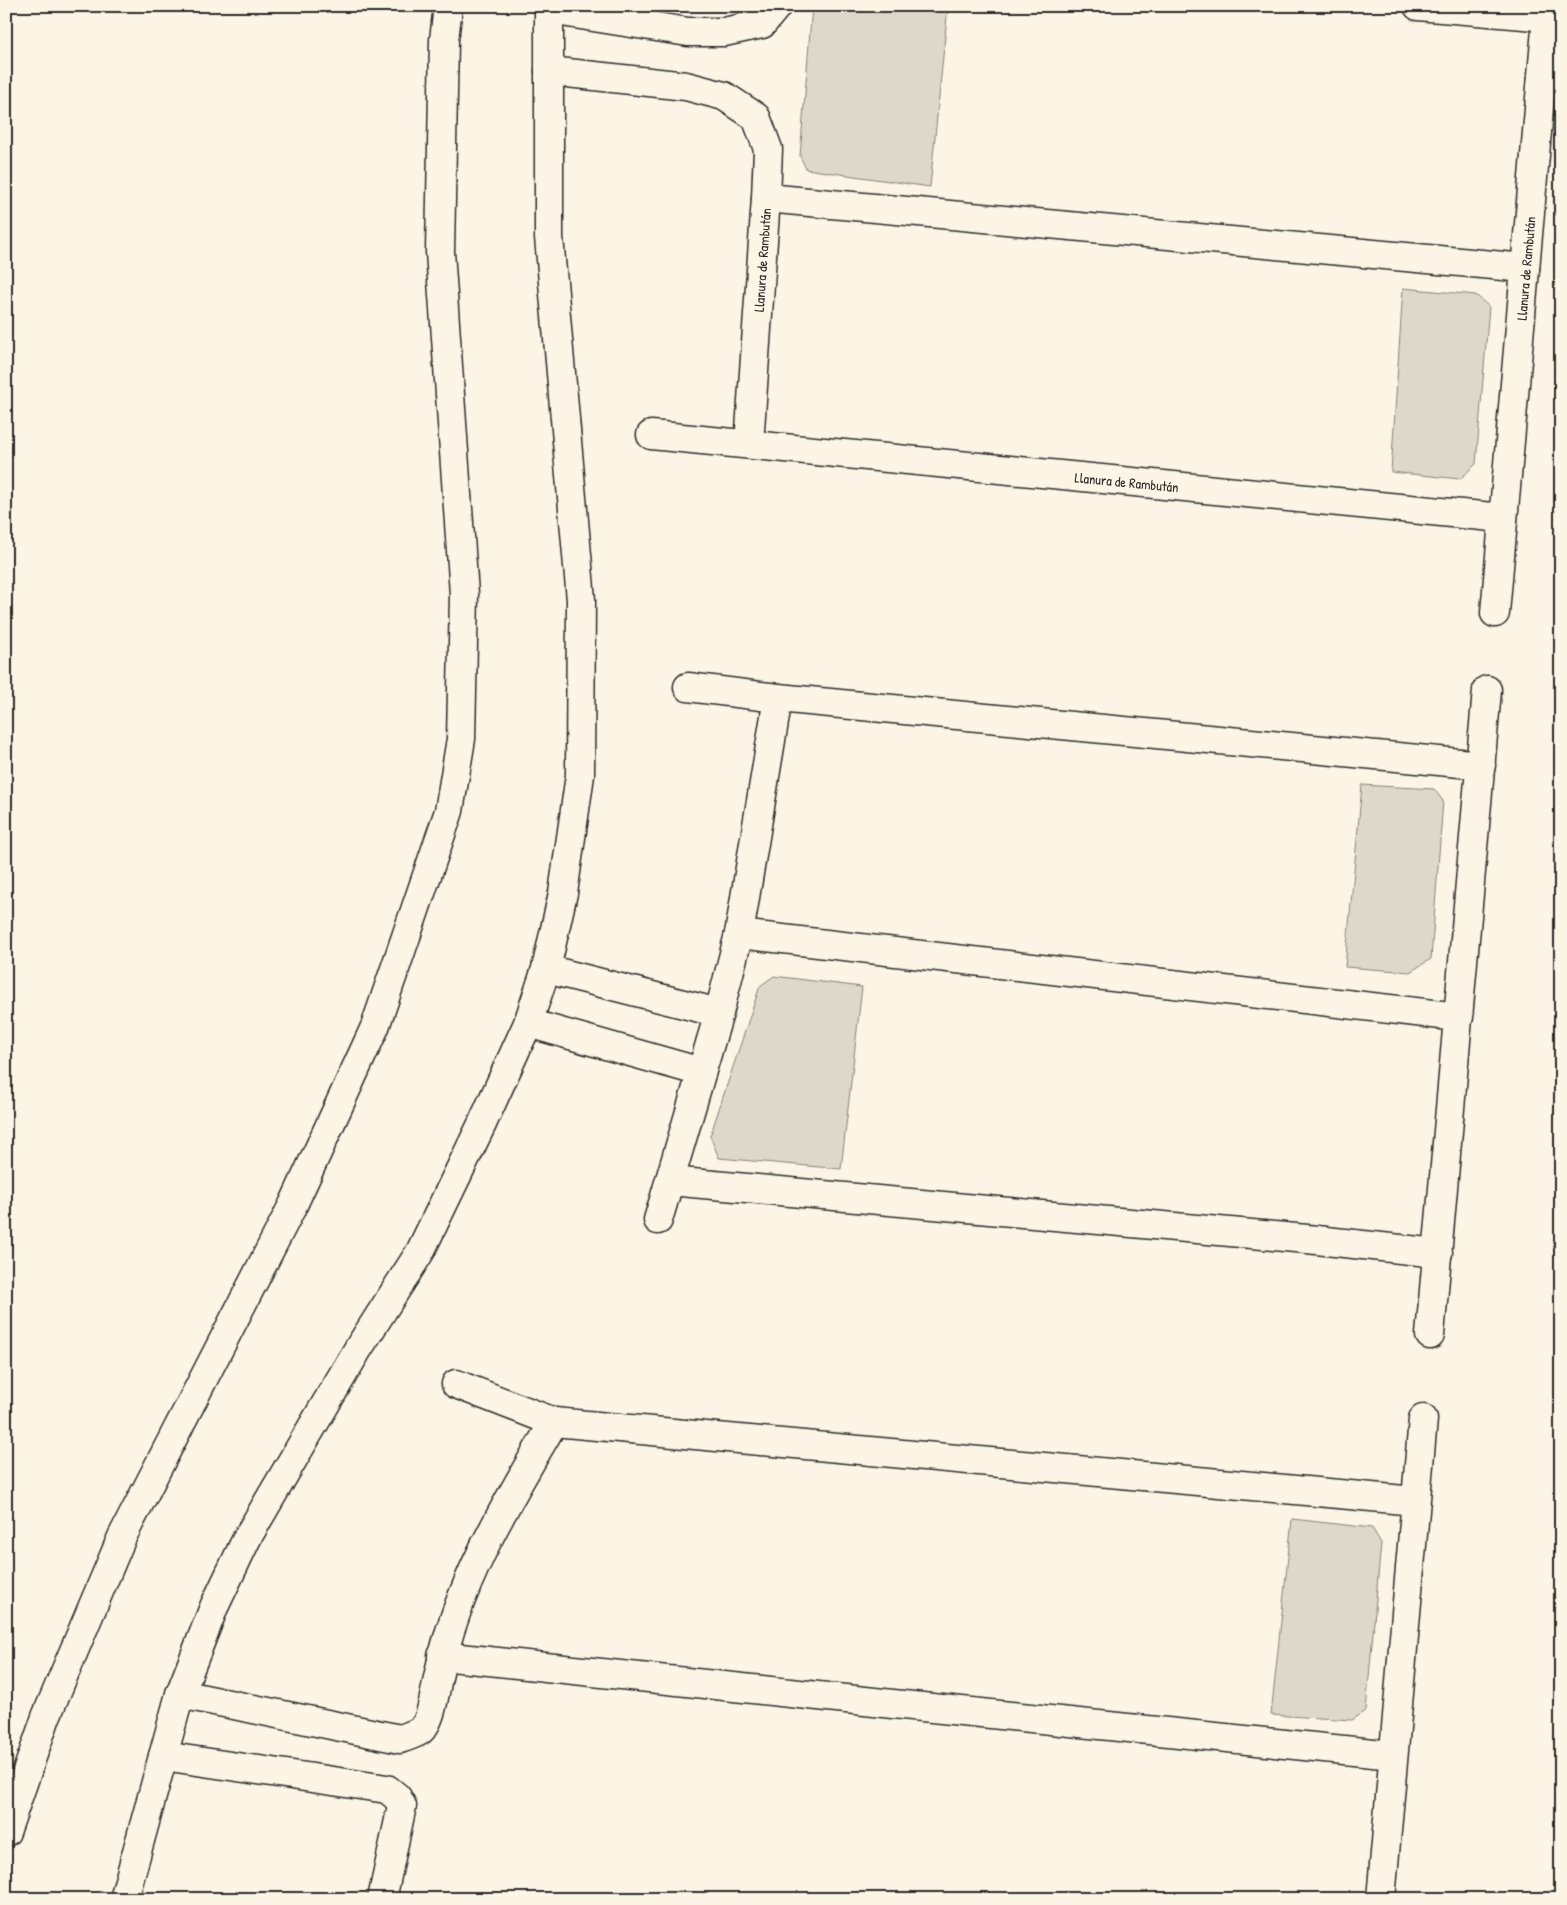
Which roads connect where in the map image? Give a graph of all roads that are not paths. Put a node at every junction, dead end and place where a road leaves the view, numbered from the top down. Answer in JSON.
{"nodes":[{"id":1,"x":448,"y":6,"type":"edge"},
{"id":2,"x":777,"y":6,"type":"edge"},
{"id":3,"x":1418,"y":6,"type":"edge"},
{"id":4,"x":549,"y":8,"type":"edge"},
{"id":5,"x":1547,"y":12,"type":"edge"},
{"id":6,"x":549,"y":71,"type":"junction"},
{"id":7,"x":766,"y":198,"type":"junction"},
{"id":8,"x":1525,"y":268,"type":"junction"},
{"id":9,"x":651,"y":435,"type":"dead end"},
{"id":10,"x":749,"y":444,"type":"junction"},
{"id":11,"x":1503,"y":518,"type":"junction"},
{"id":12,"x":1495,"y":613,"type":"dead end"},
{"id":13,"x":688,"y":687,"type":"dead end"},
{"id":14,"x":1488,"y":690,"type":"dead end"},
{"id":15,"x":778,"y":698,"type":"junction"},
{"id":16,"x":1480,"y":765,"type":"junction"},
{"id":17,"x":739,"y":934,"type":"junction"},
{"id":18,"x":546,"y":969,"type":"junction"},
{"id":19,"x":718,"y":1014,"type":"junction"},
{"id":20,"x":1459,"y":1017,"type":"junction"},
{"id":21,"x":528,"y":1023,"type":"junction"},
{"id":22,"x":701,"y":1072,"type":"junction"},
{"id":23,"x":670,"y":1181,"type":"junction"},
{"id":24,"x":658,"y":1220,"type":"dead end"},
{"id":25,"x":1438,"y":1254,"type":"junction"},
{"id":26,"x":1430,"y":1335,"type":"dead end"},
{"id":27,"x":456,"y":1384,"type":"dead end"},
{"id":28,"x":1423,"y":1418,"type":"dead end"},
{"id":29,"x":554,"y":1422,"type":"junction"},
{"id":30,"x":1415,"y":1501,"type":"junction"},
{"id":31,"x":442,"y":1656,"type":"junction"},
{"id":32,"x":180,"y":1694,"type":"junction"},
{"id":33,"x":1393,"y":1755,"type":"junction"},
{"id":34,"x":163,"y":1756,"type":"junction"},
{"id":35,"x":6,"y":1832,"type":"edge"},
{"id":36,"x":124,"y":1899,"type":"edge"},
{"id":37,"x":382,"y":1899,"type":"edge"},
{"id":38,"x":1381,"y":1899,"type":"edge"}],
"edges":[{"from":1,"to":35,"type":"street"},
{"from":2,"to":4,"type":"street"},
{"from":3,"to":5,"type":"street","name":"Llanura de Rambután"},
{"from":4,"to":6,"type":"street"},
{"from":5,"to":8,"type":"street","name":"Llanura de Rambután"},
{"from":6,"to":7,"type":"street","name":"Llanura de Rambután"},
{"from":6,"to":18,"type":"street"},
{"from":7,"to":8,"type":"street"},
{"from":7,"to":10,"type":"street","name":"Llanura de Rambután"},
{"from":8,"to":11,"type":"street","name":"Llanura de Rambután"},
{"from":9,"to":10,"type":"street","name":"Llanura de Rambután"},
{"from":10,"to":11,"type":"street","name":"Llanura de Rambután"},
{"from":11,"to":12,"type":"street","name":"Llanura de Rambután"},
{"from":13,"to":15,"type":"street"},
{"from":14,"to":16,"type":"street"},
{"from":15,"to":16,"type":"street"},
{"from":15,"to":17,"type":"street"},
{"from":16,"to":20,"type":"street"},
{"from":17,"to":19,"type":"street"},
{"from":17,"to":20,"type":"street"},
{"from":18,"to":19,"type":"street"},
{"from":18,"to":21,"type":"street"},
{"from":19,"to":22,"type":"street"},
{"from":20,"to":25,"type":"street"},
{"from":21,"to":22,"type":"street"},
{"from":21,"to":32,"type":"street"},
{"from":22,"to":23,"type":"street"},
{"from":23,"to":24,"type":"street"},
{"from":23,"to":25,"type":"street"},
{"from":25,"to":26,"type":"street"},
{"from":27,"to":29,"type":"street"},
{"from":28,"to":30,"type":"street"},
{"from":29,"to":30,"type":"street"},
{"from":29,"to":31,"type":"street"},
{"from":30,"to":33,"type":"street"},
{"from":31,"to":32,"type":"street"},
{"from":31,"to":33,"type":"street"},
{"from":32,"to":34,"type":"street"},
{"from":33,"to":38,"type":"street"},
{"from":34,"to":36,"type":"street"},
{"from":34,"to":37,"type":"street"}]}
